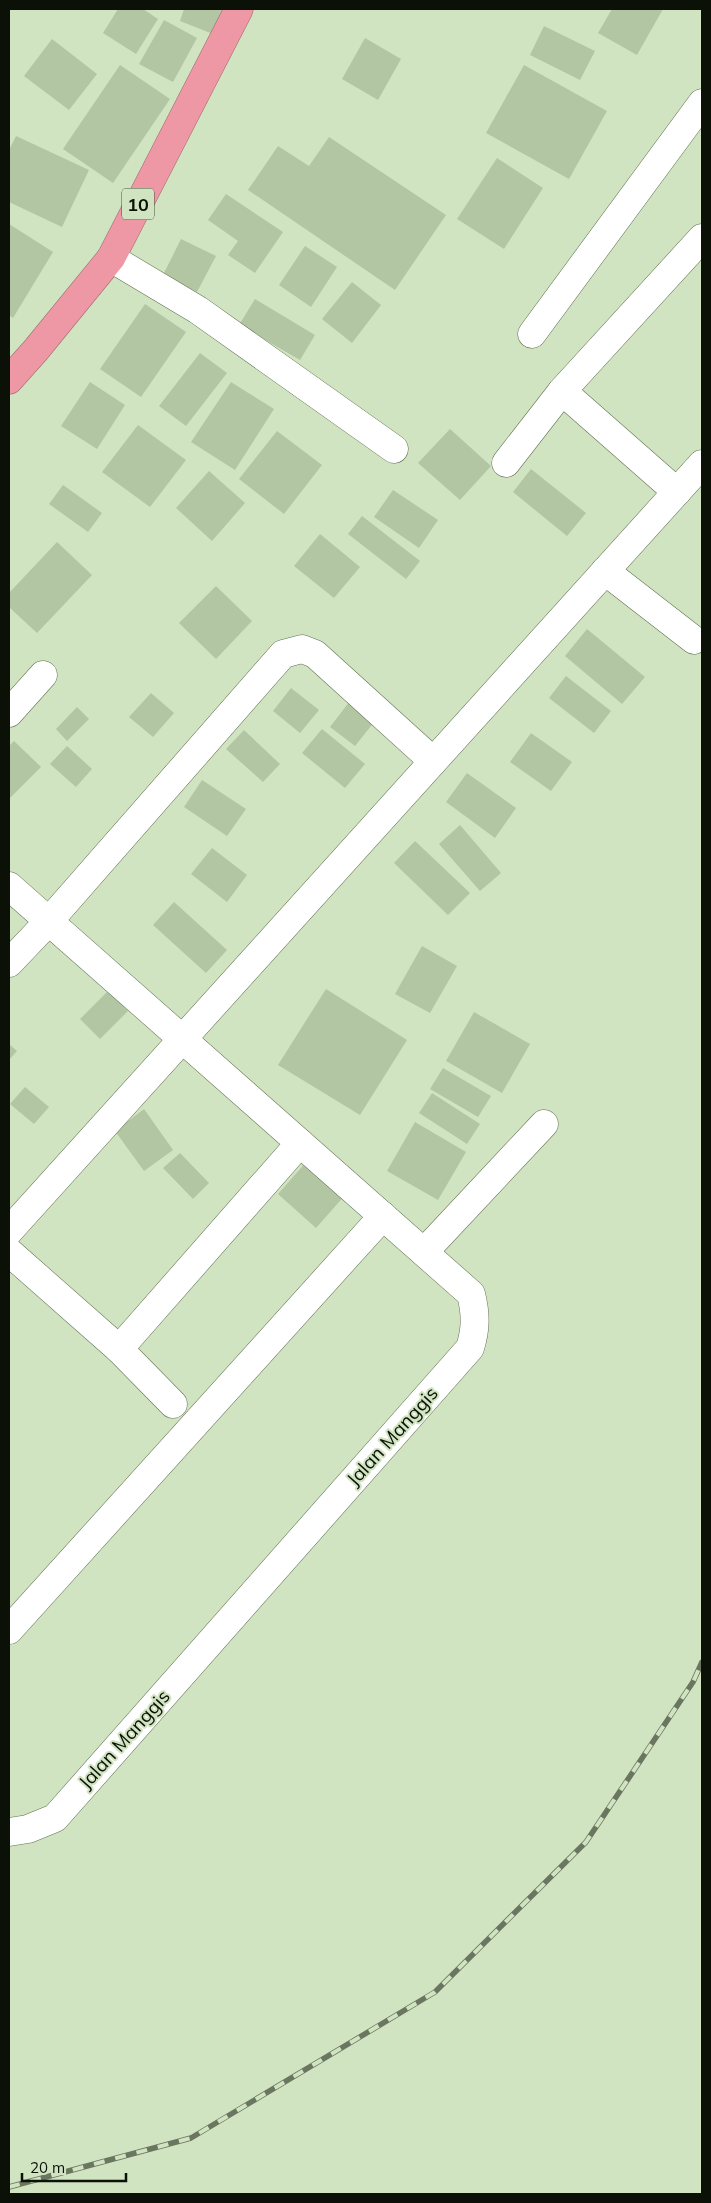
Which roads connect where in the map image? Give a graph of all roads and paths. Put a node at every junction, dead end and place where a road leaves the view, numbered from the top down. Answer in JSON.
{"nodes":[{"id":1,"x":239,"y":9,"type":"edge"},
{"id":2,"x":702,"y":103,"type":"edge"},
{"id":3,"x":702,"y":238,"type":"edge"},
{"id":4,"x":111,"y":258,"type":"junction"},
{"id":5,"x":532,"y":334,"type":"dead end"},
{"id":6,"x":9,"y":380,"type":"edge"},
{"id":7,"x":562,"y":392,"type":"junction"},
{"id":8,"x":394,"y":449,"type":"dead end"},
{"id":9,"x":506,"y":464,"type":"dead end"},
{"id":10,"x":702,"y":464,"type":"edge"},
{"id":11,"x":677,"y":492,"type":"junction"},
{"id":12,"x":605,"y":571,"type":"junction"},
{"id":13,"x":694,"y":640,"type":"dead end"},
{"id":14,"x":43,"y":675,"type":"dead end"},
{"id":15,"x":9,"y":713,"type":"edge"},
{"id":16,"x":433,"y":761,"type":"junction"},
{"id":17,"x":9,"y":886,"type":"edge"},
{"id":18,"x":48,"y":921,"type":"junction"},
{"id":19,"x":9,"y":963,"type":"edge"},
{"id":20,"x":182,"y":1039,"type":"junction"},
{"id":21,"x":544,"y":1124,"type":"dead end"},
{"id":22,"x":300,"y":1143,"type":"junction"},
{"id":23,"x":384,"y":1216,"type":"junction"},
{"id":24,"x":9,"y":1231,"type":"edge"},
{"id":25,"x":9,"y":1252,"type":"edge"},
{"id":26,"x":424,"y":1252,"type":"junction"},
{"id":27,"x":120,"y":1350,"type":"junction"},
{"id":28,"x":173,"y":1404,"type":"dead end"},
{"id":29,"x":9,"y":1630,"type":"edge"},
{"id":30,"x":9,"y":1832,"type":"edge"}],
"edges":[{"from":1,"to":4,"type":"highway","number":"10"},
{"from":2,"to":5,"type":"street"},
{"from":3,"to":7,"type":"street"},
{"from":4,"to":6,"type":"highway","number":"10"},
{"from":4,"to":8,"type":"street"},
{"from":7,"to":9,"type":"street"},
{"from":7,"to":11,"type":"street"},
{"from":10,"to":11,"type":"street"},
{"from":11,"to":12,"type":"street"},
{"from":12,"to":13,"type":"street"},
{"from":12,"to":16,"type":"street"},
{"from":14,"to":15,"type":"street"},
{"from":16,"to":18,"type":"street"},
{"from":16,"to":20,"type":"street"},
{"from":17,"to":18,"type":"street","name":"Jalan Manggis"},
{"from":18,"to":19,"type":"street"},
{"from":18,"to":20,"type":"street","name":"Jalan Manggis"},
{"from":20,"to":22,"type":"street","name":"Jalan Manggis"},
{"from":20,"to":24,"type":"street"},
{"from":21,"to":26,"type":"street"},
{"from":22,"to":23,"type":"street","name":"Jalan Manggis"},
{"from":22,"to":27,"type":"street"},
{"from":23,"to":26,"type":"street","name":"Jalan Manggis"},
{"from":23,"to":29,"type":"street"},
{"from":25,"to":27,"type":"street"},
{"from":26,"to":30,"type":"street","name":"Jalan Manggis"},
{"from":27,"to":28,"type":"street"}]}
